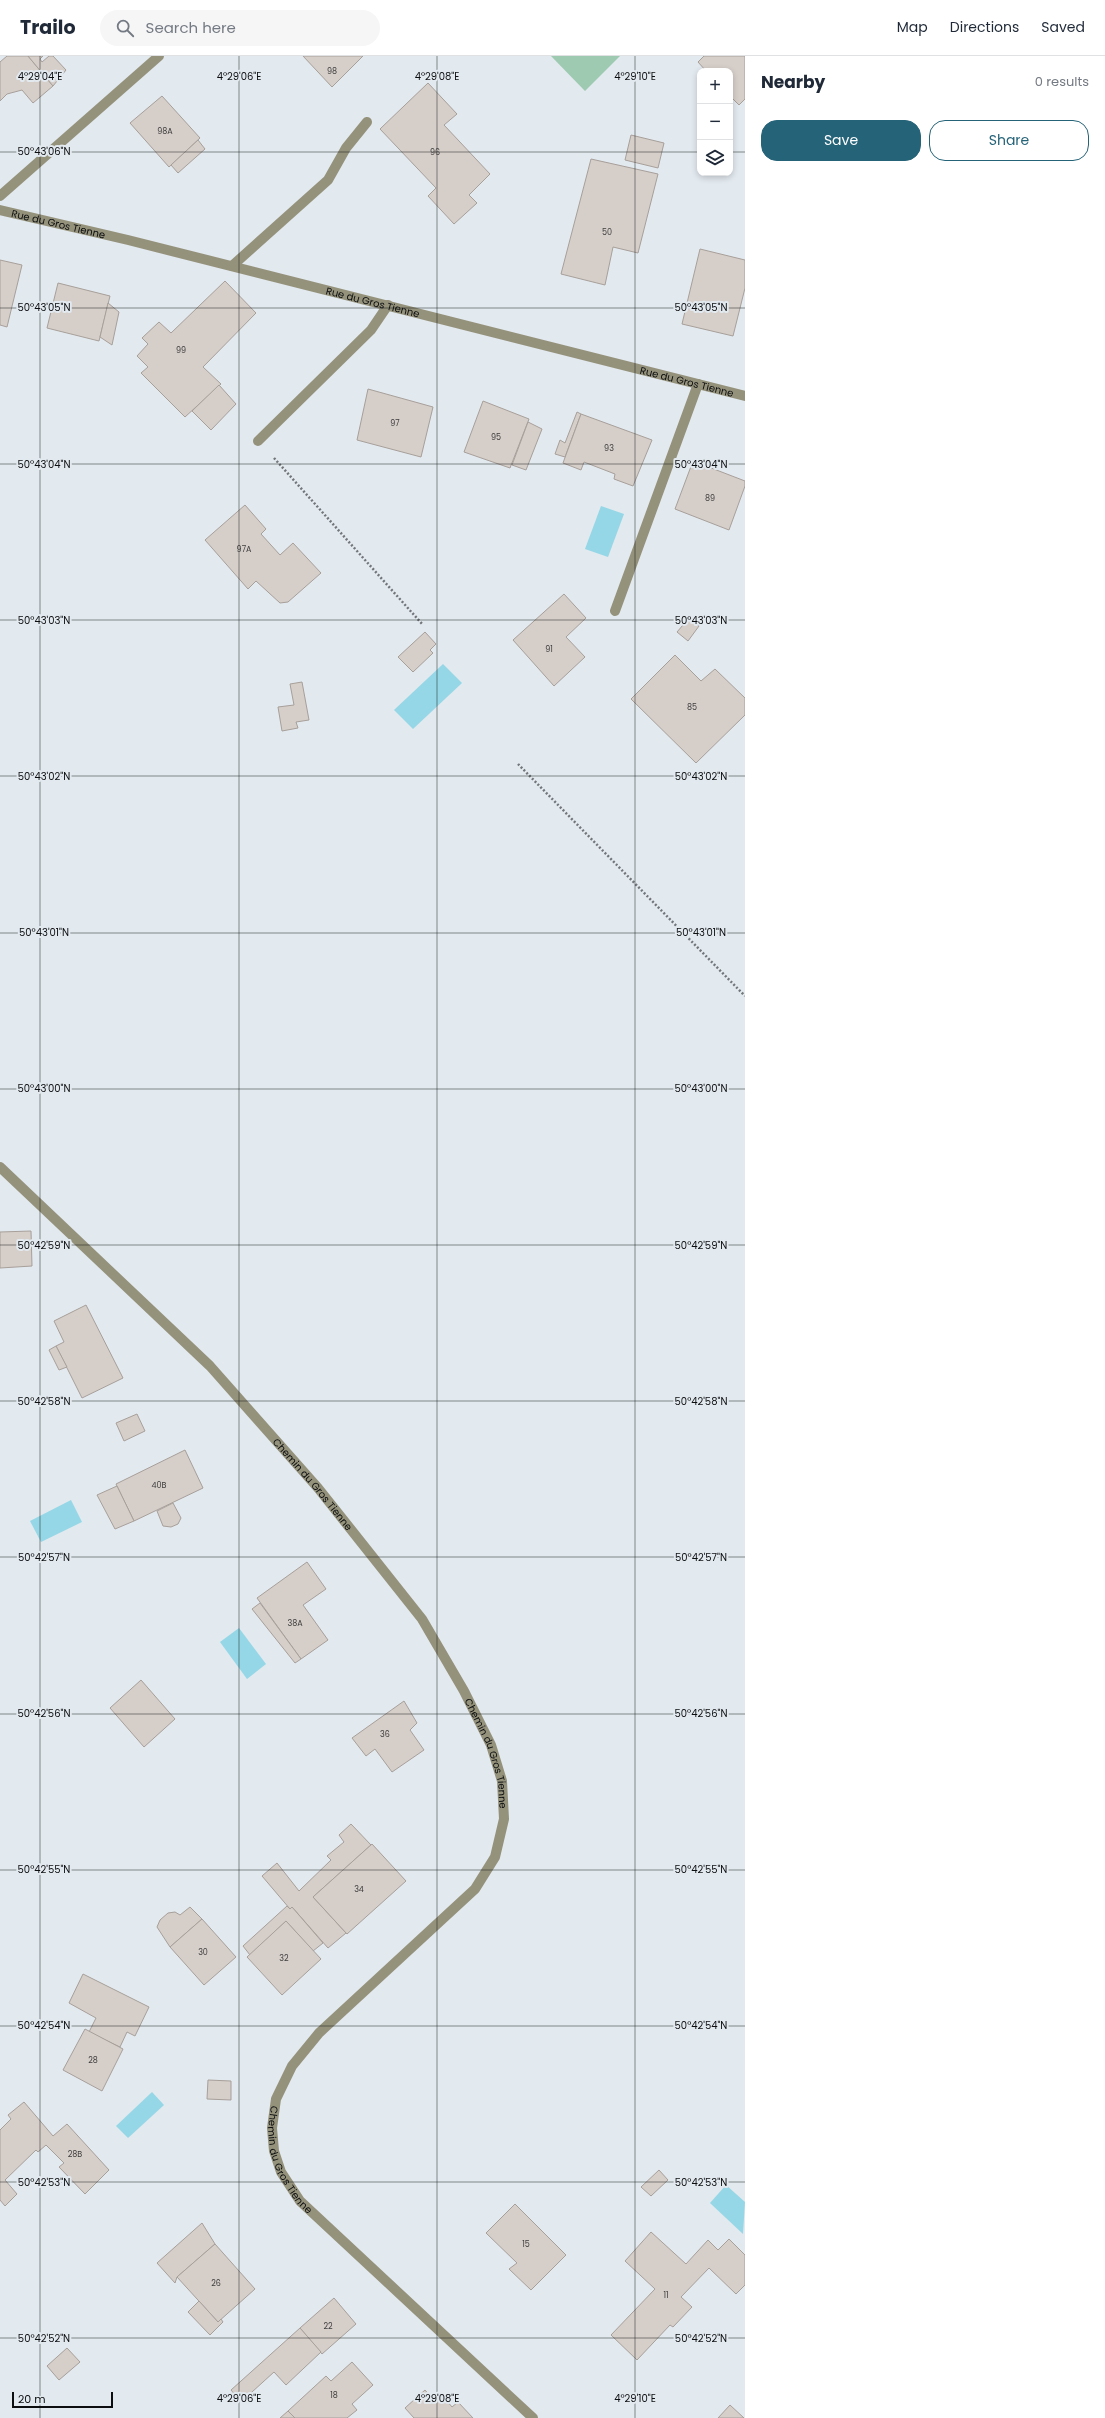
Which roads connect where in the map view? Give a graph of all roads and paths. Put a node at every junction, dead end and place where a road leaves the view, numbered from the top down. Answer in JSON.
{"nodes":[{"id":1,"x":159,"y":56,"type":"edge"},
{"id":2,"x":367,"y":122,"type":"dead end"},
{"id":3,"x":0,"y":196,"type":"edge"},
{"id":4,"x":0,"y":210,"type":"edge"},
{"id":5,"x":232,"y":266,"type":"junction"},
{"id":6,"x":388,"y":305,"type":"junction"},
{"id":7,"x":698,"y":384,"type":"junction"},
{"id":8,"x":745,"y":396,"type":"edge"},
{"id":9,"x":258,"y":441,"type":"joint"},
{"id":10,"x":615,"y":611,"type":"dead end"},
{"id":11,"x":423,"y":625,"type":"dead end"},
{"id":12,"x":518,"y":764,"type":"dead end"},
{"id":13,"x":745,"y":996,"type":"edge"},
{"id":14,"x":0,"y":1167,"type":"edge"},
{"id":15,"x":533,"y":2418,"type":"edge"}],
"edges":[{"from":1,"to":3,"type":"street"},
{"from":2,"to":5,"type":"street"},
{"from":4,"to":5,"type":"street","name":"Rue du Gros Tienne"},
{"from":5,"to":6,"type":"street","name":"Rue du Gros Tienne"},
{"from":6,"to":7,"type":"street","name":"Rue du Gros Tienne"},
{"from":6,"to":9,"type":"street"},
{"from":7,"to":8,"type":"street","name":"Rue du Gros Tienne"},
{"from":7,"to":10,"type":"street"},
{"from":9,"to":11,"type":"path"},
{"from":12,"to":13,"type":"path"},
{"from":14,"to":15,"type":"street","name":"Chemin du Gros Tienne"}]}
